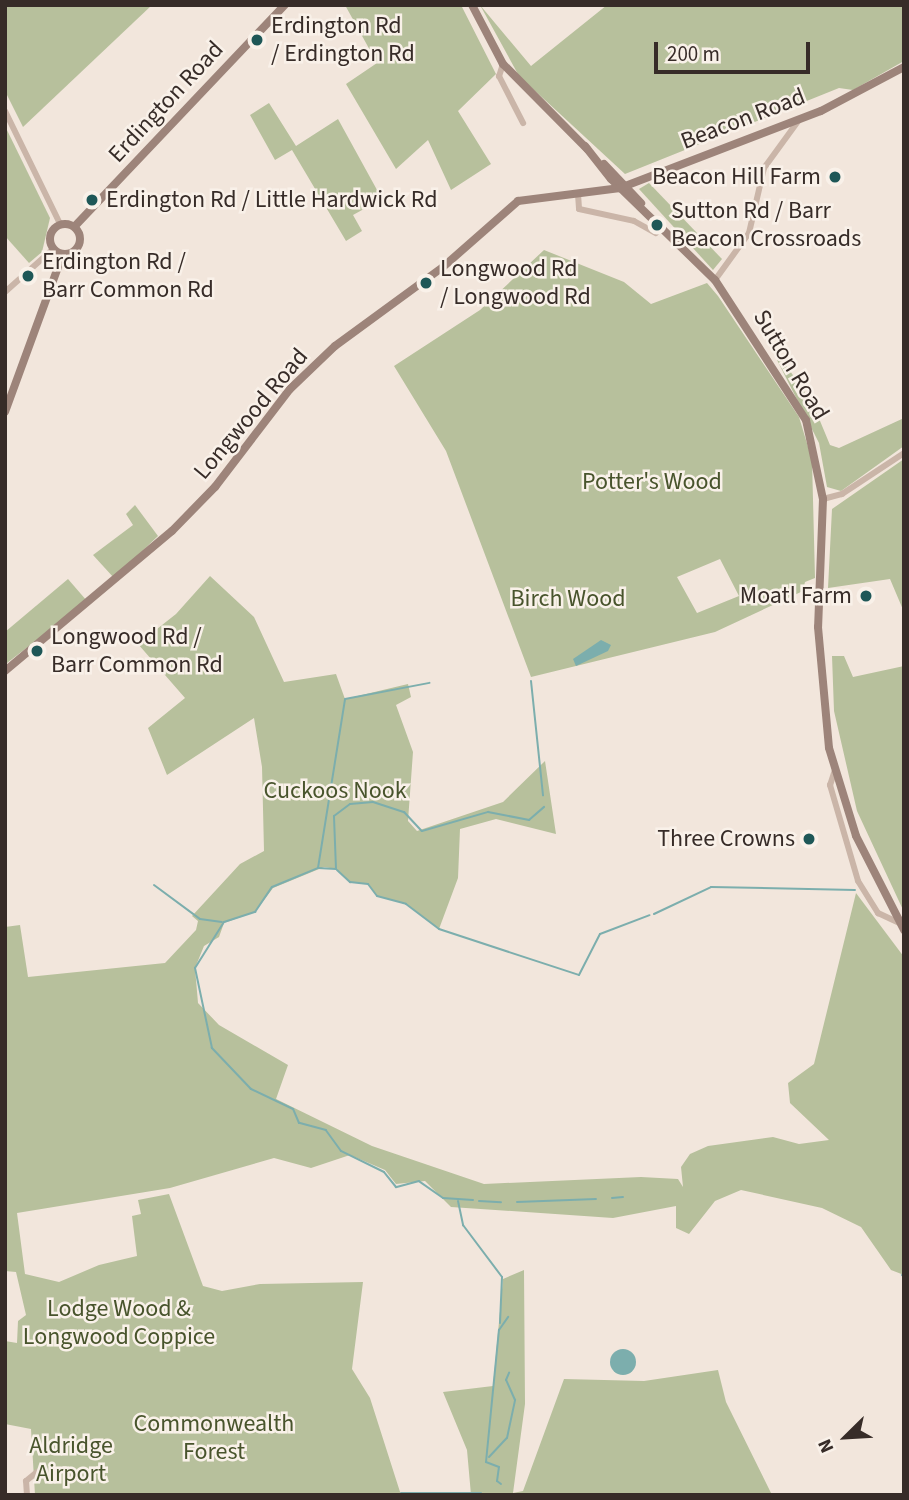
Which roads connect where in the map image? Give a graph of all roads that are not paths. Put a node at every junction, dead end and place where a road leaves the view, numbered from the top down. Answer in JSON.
{"nodes":[{"id":1,"x":285,"y":5,"type":"edge"},
{"id":2,"x":472,"y":5,"type":"edge"},
{"id":3,"x":503,"y":64,"type":"junction"},
{"id":4,"x":904,"y":67,"type":"edge"},
{"id":5,"x":5,"y":111,"type":"edge"},
{"id":6,"x":800,"y":119,"type":"junction"},
{"id":7,"x":523,"y":123,"type":"dead end"},
{"id":8,"x":620,"y":184,"type":"junction"},
{"id":9,"x":578,"y":194,"type":"junction"},
{"id":10,"x":60,"y":224,"type":"junction"},
{"id":11,"x":75,"y":226,"type":"junction"},
{"id":12,"x":656,"y":233,"type":"dead end"},
{"id":13,"x":52,"y":250,"type":"junction"},
{"id":14,"x":62,"y":256,"type":"junction"},
{"id":15,"x":715,"y":279,"type":"junction"},
{"id":16,"x":5,"y":292,"type":"edge"},
{"id":17,"x":5,"y":412,"type":"edge"},
{"id":18,"x":904,"y":453,"type":"edge"},
{"id":19,"x":823,"y":499,"type":"junction"},
{"id":20,"x":5,"y":671,"type":"edge"},
{"id":21,"x":835,"y":770,"type":"junction"},
{"id":22,"x":901,"y":926,"type":"edge"},
{"id":23,"x":37,"y":1472,"type":"dead end"},
{"id":24,"x":27,"y":1495,"type":"edge"}],
"edges":[{"from":1,"to":11,"type":"main road","name":"Erdington Road"},
{"from":2,"to":3,"type":"main road","name":"Sutton Road"},
{"from":3,"to":7,"type":"street"},
{"from":3,"to":8,"type":"main road","name":"Sutton Road"},
{"from":4,"to":6,"type":"main road","name":"Beacon Road"},
{"from":5,"to":10,"type":"street"},
{"from":6,"to":8,"type":"main road","name":"Beacon Road"},
{"from":6,"to":15,"type":"street"},
{"from":8,"to":9,"type":"main road","name":"Longwood Road"},
{"from":8,"to":15,"type":"main road","name":"Sutton Road"},
{"from":9,"to":12,"type":"street"},
{"from":9,"to":20,"type":"main road","name":"Longwood Road"},
{"from":10,"to":11,"type":"main road"},
{"from":10,"to":13,"type":"main road"},
{"from":11,"to":14,"type":"main road"},
{"from":13,"to":14,"type":"main road"},
{"from":13,"to":16,"type":"street"},
{"from":14,"to":17,"type":"main road"},
{"from":15,"to":19,"type":"main road","name":"Sutton Road"},
{"from":18,"to":19,"type":"street"},
{"from":19,"to":21,"type":"main road","name":"Sutton Road"},
{"from":21,"to":22,"type":"main road","name":"Sutton Road"},
{"from":21,"to":22,"type":"street","name":"Sutton Road"},
{"from":23,"to":24,"type":"street"}]}
